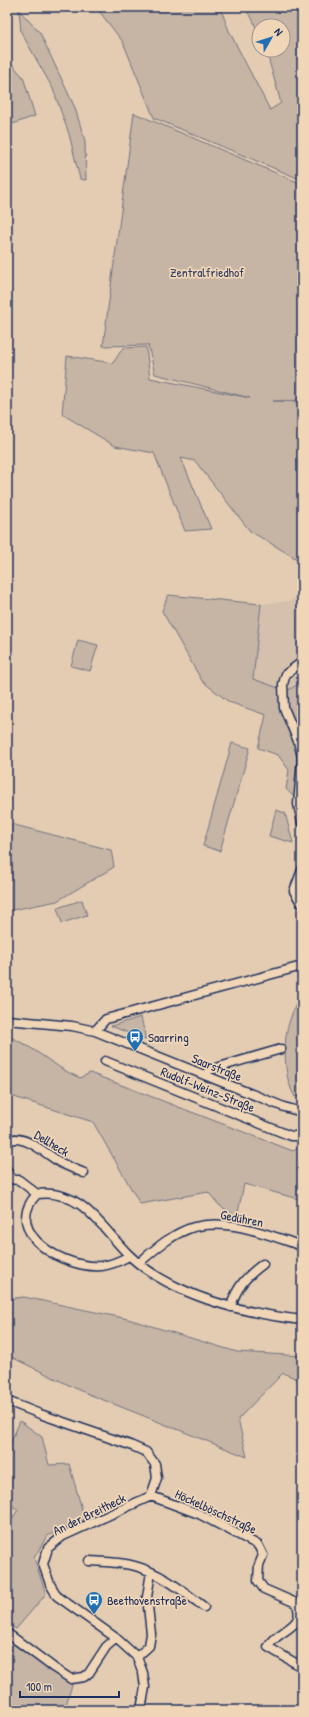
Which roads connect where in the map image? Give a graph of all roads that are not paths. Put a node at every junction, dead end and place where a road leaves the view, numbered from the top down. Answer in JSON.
{"nodes":[{"id":1,"x":302,"y":662,"type":"edge"},
{"id":2,"x":302,"y":757,"type":"edge"},
{"id":3,"x":302,"y":823,"type":"edge"},
{"id":4,"x":302,"y":870,"type":"edge"},
{"id":5,"x":302,"y":904,"type":"edge"},
{"id":6,"x":302,"y":966,"type":"edge"},
{"id":7,"x":7,"y":1020,"type":"edge"},
{"id":8,"x":95,"y":1031,"type":"junction"},
{"id":9,"x":280,"y":1049,"type":"dead end"},
{"id":10,"x":105,"y":1061,"type":"dead end"},
{"id":11,"x":206,"y":1075,"type":"junction"},
{"id":12,"x":302,"y":1112,"type":"edge"},
{"id":13,"x":302,"y":1136,"type":"edge"},
{"id":14,"x":7,"y":1142,"type":"edge"},
{"id":15,"x":7,"y":1170,"type":"edge"},
{"id":16,"x":84,"y":1173,"type":"dead end"},
{"id":17,"x":9,"y":1179,"type":"edge"},
{"id":18,"x":37,"y":1194,"type":"junction"},
{"id":19,"x":302,"y":1246,"type":"edge"},
{"id":20,"x":129,"y":1256,"type":"junction"},
{"id":21,"x":139,"y":1262,"type":"junction"},
{"id":22,"x":263,"y":1264,"type":"dead end"},
{"id":23,"x":231,"y":1307,"type":"junction"},
{"id":24,"x":302,"y":1320,"type":"edge"},
{"id":25,"x":7,"y":1401,"type":"edge"},
{"id":26,"x":151,"y":1496,"type":"junction"},
{"id":27,"x":89,"y":1561,"type":"dead end"},
{"id":28,"x":151,"y":1572,"type":"junction"},
{"id":29,"x":204,"y":1607,"type":"dead end"},
{"id":30,"x":7,"y":1633,"type":"edge"},
{"id":31,"x":116,"y":1638,"type":"junction"},
{"id":32,"x":137,"y":1657,"type":"junction"},
{"id":33,"x":302,"y":1667,"type":"edge"},
{"id":34,"x":141,"y":1710,"type":"edge"}],
"edges":[{"from":1,"to":2,"type":"street"},
{"from":2,"to":3,"type":"street"},
{"from":4,"to":5,"type":"street"},
{"from":6,"to":8,"type":"street"},
{"from":7,"to":8,"type":"street","name":"Saarstraße"},
{"from":8,"to":11,"type":"street","name":"Saarstraße"},
{"from":9,"to":11,"type":"street"},
{"from":10,"to":13,"type":"street","name":"Rudolf-Weinz-Straße"},
{"from":11,"to":12,"type":"street","name":"Saarstraße"},
{"from":14,"to":16,"type":"street","name":"Dellheck"},
{"from":15,"to":17,"type":"street"},
{"from":17,"to":18,"type":"street"},
{"from":18,"to":20,"type":"street"},
{"from":18,"to":20,"type":"street"},
{"from":19,"to":21,"type":"street","name":"Gedühren"},
{"from":20,"to":21,"type":"street"},
{"from":21,"to":23,"type":"street"},
{"from":22,"to":23,"type":"street"},
{"from":23,"to":24,"type":"street"},
{"from":25,"to":26,"type":"street"},
{"from":26,"to":31,"type":"street","name":"An der Breitheck"},
{"from":26,"to":33,"type":"street","name":"Höckelböschstraße"},
{"from":27,"to":28,"type":"street"},
{"from":28,"to":29,"type":"street"},
{"from":28,"to":32,"type":"street"},
{"from":30,"to":31,"type":"street"},
{"from":31,"to":32,"type":"street","name":"An der Breitheck"},
{"from":32,"to":34,"type":"street","name":"An der Breitheck"}]}
